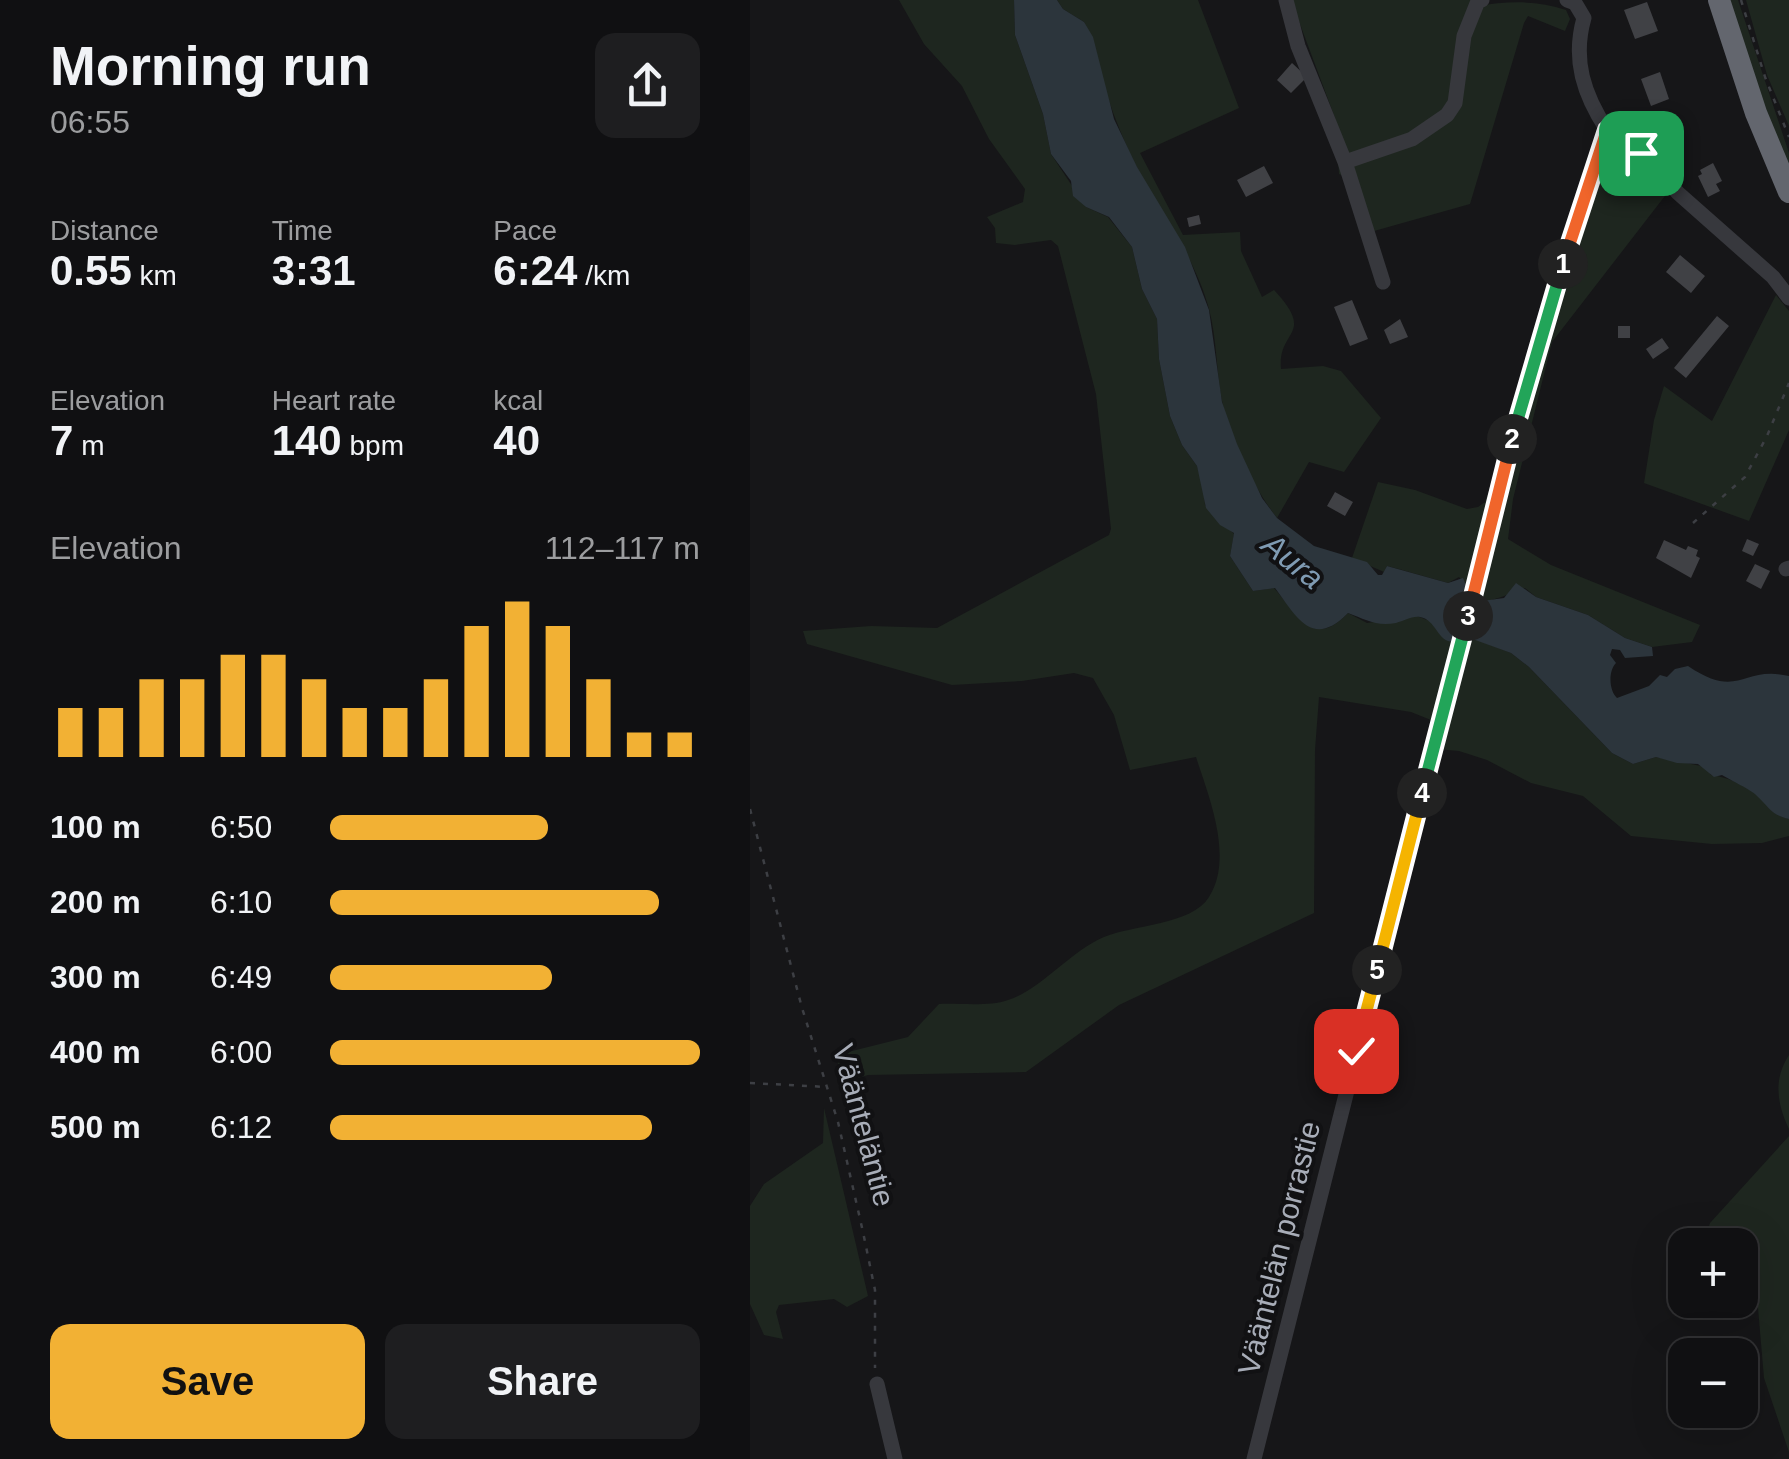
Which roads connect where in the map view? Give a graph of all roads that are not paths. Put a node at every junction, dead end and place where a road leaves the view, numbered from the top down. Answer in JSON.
{"nodes":[{"id":1,"x":1286,"y":0,"type":"edge"},
{"id":2,"x":1482,"y":0,"type":"edge"},
{"id":3,"x":1567,"y":0,"type":"edge"},
{"id":4,"x":1719,"y":0,"type":"edge"},
{"id":5,"x":1607,"y":130,"type":"junction"},
{"id":6,"x":1345,"y":162,"type":"junction"},
{"id":7,"x":1789,"y":192,"type":"edge"},
{"id":8,"x":1383,"y":282,"type":"dead end"},
{"id":9,"x":1789,"y":298,"type":"edge"},
{"id":10,"x":876,"y":1384,"type":"road end"},
{"id":11,"x":895,"y":1459,"type":"edge"},
{"id":12,"x":1254,"y":1459,"type":"edge"}],
"edges":[{"from":1,"to":6,"type":"street"},
{"from":2,"to":6,"type":"street"},
{"from":3,"to":5,"type":"street"},
{"from":4,"to":7,"type":"highway"},
{"from":5,"to":9,"type":"street"},
{"from":5,"to":12,"type":"street","name":"Vääntelän porrastie"},
{"from":6,"to":8,"type":"street"},
{"from":10,"to":11,"type":"street"}]}
